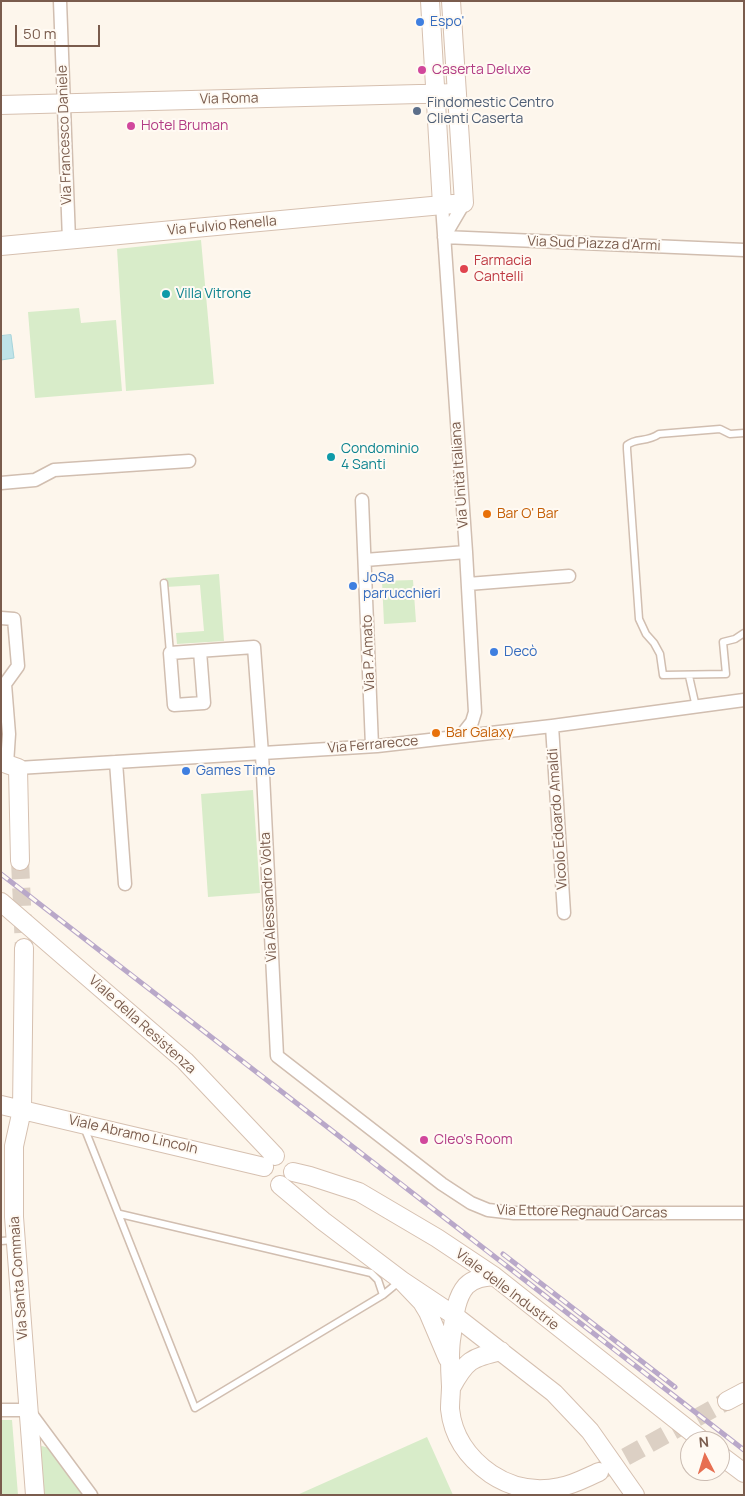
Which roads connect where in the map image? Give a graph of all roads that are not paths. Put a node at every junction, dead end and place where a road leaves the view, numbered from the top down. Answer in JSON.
{"nodes":[{"id":1,"x":60,"y":1,"type":"edge"},
{"id":2,"x":430,"y":1,"type":"edge"},
{"id":3,"x":451,"y":1,"type":"edge"},
{"id":4,"x":457,"y":93,"type":"junction"},
{"id":5,"x":435,"y":94,"type":"junction"},
{"id":6,"x":64,"y":103,"type":"junction"},
{"id":7,"x":1,"y":104,"type":"edge"},
{"id":8,"x":464,"y":203,"type":"junction"},
{"id":9,"x":442,"y":206,"type":"junction"},
{"id":10,"x":444,"y":237,"type":"junction"},
{"id":11,"x":69,"y":240,"type":"junction"},
{"id":12,"x":1,"y":246,"type":"edge"},
{"id":13,"x":744,"y":250,"type":"edge"},
{"id":14,"x":744,"y":432,"type":"edge"},
{"id":15,"x":190,"y":461,"type":"dead end"},
{"id":16,"x":1,"y":483,"type":"edge"},
{"id":17,"x":362,"y":500,"type":"dead end"},
{"id":18,"x":466,"y":552,"type":"junction"},
{"id":19,"x":365,"y":560,"type":"junction"},
{"id":20,"x":569,"y":576,"type":"dead end"},
{"id":21,"x":164,"y":584,"type":"dead end"},
{"id":22,"x":468,"y":584,"type":"junction"},
{"id":23,"x":1,"y":618,"type":"edge"},
{"id":24,"x":744,"y":633,"type":"edge"},
{"id":25,"x":200,"y":651,"type":"junction"},
{"id":26,"x":170,"y":653,"type":"junction"},
{"id":27,"x":689,"y":676,"type":"junction"},
{"id":28,"x":744,"y":700,"type":"edge"},
{"id":29,"x":696,"y":707,"type":"junction"},
{"id":30,"x":475,"y":712,"type":"junction"},
{"id":31,"x":552,"y":726,"type":"junction"},
{"id":32,"x":493,"y":733,"type":"junction"},
{"id":33,"x":461,"y":736,"type":"junction"},
{"id":34,"x":372,"y":746,"type":"junction"},
{"id":35,"x":262,"y":754,"type":"junction"},
{"id":36,"x":116,"y":762,"type":"junction"},
{"id":37,"x":9,"y":765,"type":"edge"},
{"id":38,"x":20,"y":861,"type":"tunnel mouth"},
{"id":39,"x":124,"y":884,"type":"dead end"},
{"id":40,"x":1,"y":902,"type":"edge"},
{"id":41,"x":564,"y":913,"type":"dead end"},
{"id":42,"x":24,"y":948,"type":"tunnel mouth"},
{"id":43,"x":276,"y":1041,"type":"joint"},
{"id":44,"x":11,"y":1107,"type":"edge"},
{"id":45,"x":82,"y":1124,"type":"junction"},
{"id":46,"x":269,"y":1161,"type":"junction"},
{"id":47,"x":293,"y":1172,"type":"junction"},
{"id":48,"x":280,"y":1185,"type":"junction"},
{"id":49,"x":744,"y":1213,"type":"edge"},
{"id":50,"x":120,"y":1214,"type":"junction"},
{"id":51,"x":8,"y":1241,"type":"edge"},
{"id":52,"x":494,"y":1276,"type":"junction"},
{"id":53,"x":401,"y":1280,"type":"junction"},
{"id":54,"x":383,"y":1295,"type":"junction"},
{"id":55,"x":455,"y":1316,"type":"junction"},
{"id":56,"x":501,"y":1351,"type":"junction"},
{"id":57,"x":449,"y":1359,"type":"junction"},
{"id":58,"x":451,"y":1388,"type":"junction"},
{"id":59,"x":744,"y":1392,"type":"edge"},
{"id":60,"x":726,"y":1401,"type":"tunnel mouth"},
{"id":61,"x":1,"y":1410,"type":"edge"},
{"id":62,"x":28,"y":1410,"type":"junction"},
{"id":63,"x":689,"y":1431,"type":"edge"},
{"id":64,"x":730,"y":1462,"type":"edge"},
{"id":65,"x":599,"y":1472,"type":"tunnel mouth"},
{"id":66,"x":744,"y":1473,"type":"edge"},
{"id":67,"x":35,"y":1495,"type":"edge"},
{"id":68,"x":91,"y":1495,"type":"edge"},
{"id":69,"x":635,"y":1495,"type":"edge"}],
"edges":[{"from":1,"to":6,"type":"street","name":"Via Francesco Daniele"},
{"from":2,"to":5,"type":"street","name":"Via Unità Italiana"},
{"from":3,"to":4,"type":"street"},
{"from":4,"to":5,"type":"street","name":"Via Roma"},
{"from":4,"to":8,"type":"street"},
{"from":5,"to":6,"type":"street","name":"Via Roma"},
{"from":5,"to":9,"type":"street","name":"Via Unità Italiana"},
{"from":6,"to":7,"type":"street","name":"Via Roma"},
{"from":6,"to":11,"type":"street","name":"Via Francesco Daniele"},
{"from":8,"to":9,"type":"street"},
{"from":8,"to":10,"type":"street"},
{"from":9,"to":10,"type":"street","name":"Via Unità Italiana"},
{"from":9,"to":11,"type":"street","name":"Via Fulvio Renella"},
{"from":10,"to":13,"type":"street","name":"Via Sud Piazza d'Armi"},
{"from":10,"to":18,"type":"street","name":"Via Unità Italiana"},
{"from":11,"to":12,"type":"street","name":"Via Fulvio Renella"},
{"from":14,"to":27,"type":"lane"},
{"from":15,"to":16,"type":"street"},
{"from":17,"to":19,"type":"street","name":"Via P. Amato"},
{"from":18,"to":19,"type":"street"},
{"from":18,"to":22,"type":"street","name":"Via Unità Italiana"},
{"from":19,"to":34,"type":"street","name":"Via P. Amato"},
{"from":20,"to":22,"type":"street"},
{"from":21,"to":26,"type":"lane"},
{"from":22,"to":30,"type":"street","name":"Via Unità Italiana"},
{"from":23,"to":37,"type":"street"},
{"from":24,"to":27,"type":"lane"},
{"from":25,"to":26,"type":"street"},
{"from":25,"to":26,"type":"street"},
{"from":25,"to":35,"type":"street","name":"Via Alessandro Volta"},
{"from":27,"to":29,"type":"lane"},
{"from":28,"to":29,"type":"street","name":"Via Ferrarecce"},
{"from":29,"to":31,"type":"street","name":"Via Ferrarecce"},
{"from":30,"to":32,"type":"street"},
{"from":30,"to":33,"type":"street"},
{"from":31,"to":32,"type":"street","name":"Via Ferrarecce"},
{"from":31,"to":41,"type":"street","name":"Vicolo Edoardo Amaldi"},
{"from":32,"to":33,"type":"street","name":"Via Ferrarecce"},
{"from":33,"to":34,"type":"street","name":"Via Ferrarecce"},
{"from":34,"to":35,"type":"street","name":"Via Ferrarecce"},
{"from":35,"to":36,"type":"street","name":"Via Ferrarecce"},
{"from":35,"to":43,"type":"street","name":"Via Alessandro Volta"},
{"from":36,"to":37,"type":"street","name":"Via Ferrarecce"},
{"from":36,"to":39,"type":"street"},
{"from":37,"to":38,"type":"street"},
{"from":40,"to":46,"type":"street","name":"Viale della Resistenza"},
{"from":42,"to":44,"type":"street","name":"Via Santa Commaia"},
{"from":43,"to":49,"type":"street","name":"Via Ettore Regnaud Carcas"},
{"from":44,"to":45,"type":"street","name":"Viale Abramo Lincoln"},
{"from":44,"to":51,"type":"street","name":"Via Santa Commaia"},
{"from":45,"to":46,"type":"street","name":"Viale Abramo Lincoln"},
{"from":45,"to":50,"type":"lane"},
{"from":46,"to":47,"type":"street"},
{"from":46,"to":48,"type":"street"},
{"from":47,"to":48,"type":"street"},
{"from":47,"to":52,"type":"street","name":"Viale delle Industrie"},
{"from":48,"to":53,"type":"street"},
{"from":50,"to":54,"type":"lane"},
{"from":50,"to":54,"type":"lane"},
{"from":51,"to":62,"type":"street","name":"Via Santa Commaia"},
{"from":52,"to":55,"type":"street"},
{"from":52,"to":63,"type":"street","name":"Viale delle Industrie"},
{"from":53,"to":54,"type":"lane"},
{"from":53,"to":55,"type":"street"},
{"from":53,"to":57,"type":"street"},
{"from":55,"to":56,"type":"street"},
{"from":55,"to":57,"type":"street"},
{"from":56,"to":58,"type":"street"},
{"from":56,"to":69,"type":"street"},
{"from":57,"to":58,"type":"street"},
{"from":58,"to":65,"type":"street"},
{"from":59,"to":60,"type":"street"},
{"from":61,"to":62,"type":"street"},
{"from":62,"to":67,"type":"street","name":"Via Santa Commaia"},
{"from":62,"to":68,"type":"street"},
{"from":64,"to":66,"type":"street"}]}
